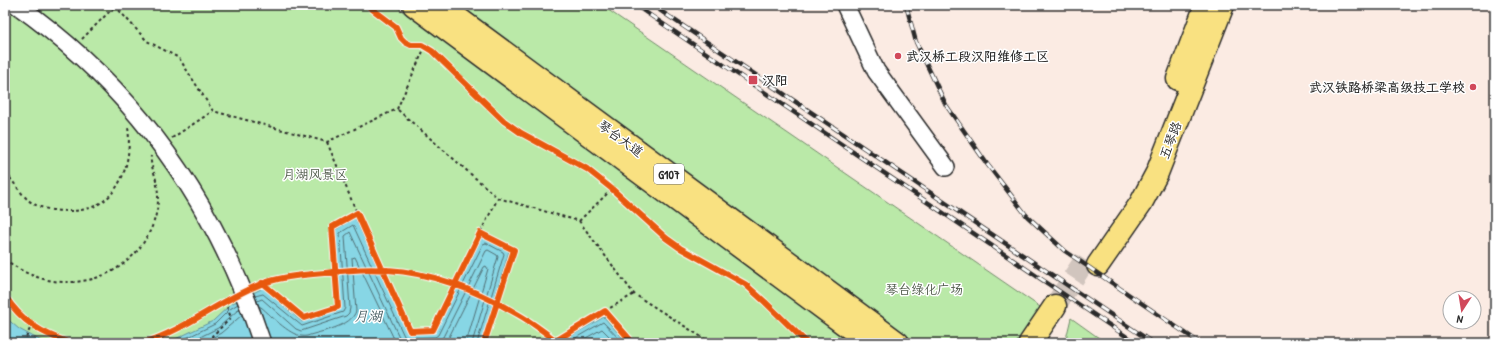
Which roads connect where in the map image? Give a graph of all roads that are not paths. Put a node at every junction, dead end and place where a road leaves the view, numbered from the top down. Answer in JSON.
{"nodes":[{"id":1,"x":17,"y":5,"type":"edge"},
{"id":2,"x":414,"y":5,"type":"edge"},
{"id":3,"x":440,"y":5,"type":"edge"},
{"id":4,"x":845,"y":5,"type":"edge"},
{"id":5,"x":1206,"y":5,"type":"edge"},
{"id":6,"x":1223,"y":5,"type":"edge"},
{"id":7,"x":946,"y":167,"type":"dead end"},
{"id":8,"x":262,"y":343,"type":"edge"},
{"id":9,"x":870,"y":343,"type":"edge"},
{"id":10,"x":898,"y":343,"type":"edge"},
{"id":11,"x":1030,"y":343,"type":"edge"},
{"id":12,"x":1046,"y":343,"type":"edge"}],
"edges":[{"from":1,"to":8,"type":"street"},
{"from":2,"to":9,"type":"main road","name":"琴台大道","number":"G107"},
{"from":3,"to":10,"type":"main road","name":"琴台大道","number":"G107"},
{"from":4,"to":7,"type":"street"},
{"from":5,"to":6,"type":"main road","name":"五琴路"},
{"from":11,"to":12,"type":"main road"}]}
